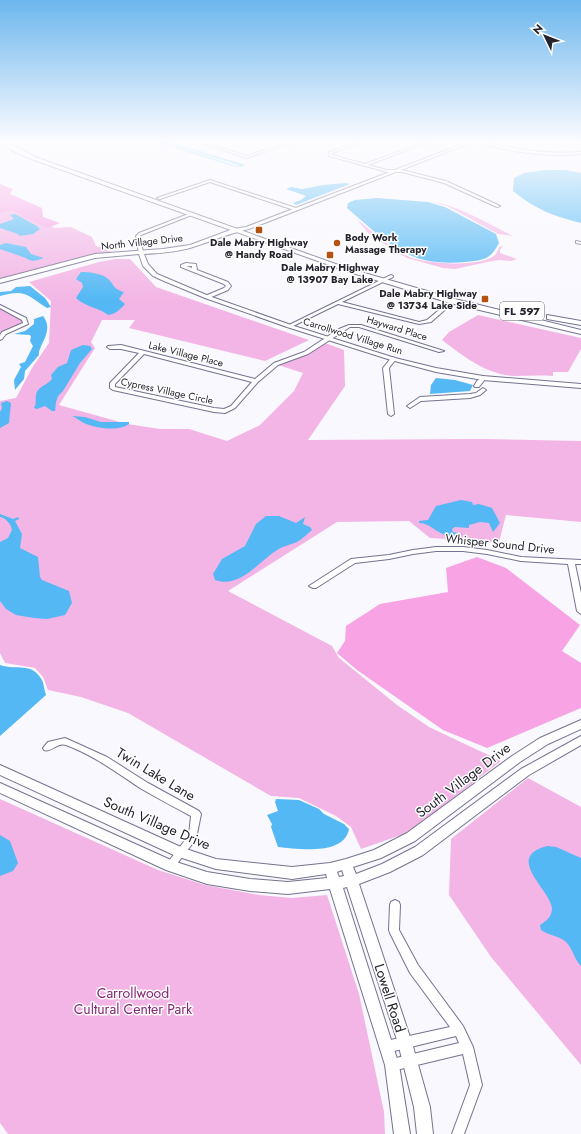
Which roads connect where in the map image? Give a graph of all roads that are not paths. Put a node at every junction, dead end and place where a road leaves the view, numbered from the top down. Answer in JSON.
{"nodes":[{"id":1,"x":140,"y":195,"type":"edge"},
{"id":2,"x":145,"y":195,"type":"edge"},
{"id":3,"x":170,"y":195,"type":"edge"},
{"id":4,"x":254,"y":195,"type":"edge"},
{"id":5,"x":333,"y":195,"type":"edge"},
{"id":6,"x":474,"y":195,"type":"edge"},
{"id":7,"x":157,"y":200,"type":"junction"},
{"id":8,"x":498,"y":206,"type":"dead end"},
{"id":9,"x":296,"y":209,"type":"junction"},
{"id":10,"x":192,"y":214,"type":"junction"},
{"id":11,"x":247,"y":228,"type":"junction"},
{"id":12,"x":238,"y":231,"type":"junction"},
{"id":13,"x":142,"y":253,"type":"junction"},
{"id":14,"x":195,"y":271,"type":"dead end"},
{"id":15,"x":391,"y":276,"type":"junction"},
{"id":16,"x":382,"y":281,"type":"junction"},
{"id":17,"x":0,"y":282,"type":"edge"},
{"id":18,"x":0,"y":285,"type":"edge"},
{"id":19,"x":449,"y":292,"type":"dead end"},
{"id":20,"x":207,"y":297,"type":"junction"},
{"id":21,"x":455,"y":298,"type":"junction"},
{"id":22,"x":338,"y":302,"type":"junction"},
{"id":23,"x":0,"y":306,"type":"edge"},
{"id":24,"x":581,"y":323,"type":"edge"},
{"id":25,"x":289,"y":326,"type":"junction"},
{"id":26,"x":581,"y":332,"type":"edge"},
{"id":27,"x":0,"y":338,"type":"edge"},
{"id":28,"x":327,"y":339,"type":"junction"},
{"id":29,"x":110,"y":347,"type":"dead end"},
{"id":30,"x":441,"y":351,"type":"dead end"},
{"id":31,"x":143,"y":352,"type":"junction"},
{"id":32,"x":393,"y":359,"type":"junction"},
{"id":33,"x":274,"y":366,"type":"joint"},
{"id":34,"x":483,"y":379,"type":"junction"},
{"id":35,"x":256,"y":381,"type":"junction"},
{"id":36,"x":581,"y":386,"type":"edge"},
{"id":37,"x":410,"y":406,"type":"dead end"},
{"id":38,"x":391,"y":414,"type":"dead end"},
{"id":39,"x":571,"y":561,"type":"junction"},
{"id":40,"x":581,"y":562,"type":"edge"},
{"id":41,"x":313,"y":586,"type":"dead end"},
{"id":42,"x":581,"y":611,"type":"edge"},
{"id":43,"x":581,"y":724,"type":"edge"},
{"id":44,"x":581,"y":740,"type":"edge"},
{"id":45,"x":47,"y":748,"type":"dead end"},
{"id":46,"x":0,"y":770,"type":"edge"},
{"id":47,"x":0,"y":788,"type":"edge"},
{"id":48,"x":180,"y":852,"type":"junction"},
{"id":49,"x":346,"y":864,"type":"junction"},
{"id":50,"x":170,"y":866,"type":"junction"},
{"id":51,"x":330,"y":868,"type":"junction"},
{"id":52,"x":353,"y":881,"type":"junction"},
{"id":53,"x":335,"y":884,"type":"junction"},
{"id":54,"x":395,"y":905,"type":"dead end"},
{"id":55,"x":459,"y":1030,"type":"junction"},
{"id":56,"x":405,"y":1043,"type":"junction"},
{"id":57,"x":386,"y":1047,"type":"junction"},
{"id":58,"x":467,"y":1047,"type":"junction"},
{"id":59,"x":410,"y":1060,"type":"junction"},
{"id":60,"x":392,"y":1065,"type":"junction"},
{"id":61,"x":402,"y":1134,"type":"edge"},
{"id":62,"x":425,"y":1134,"type":"edge"},
{"id":63,"x":458,"y":1134,"type":"edge"}],
"edges":[{"from":1,"to":7,"type":"main road","number":"FL 597"},
{"from":2,"to":7,"type":"main road","number":"FL 597"},
{"from":3,"to":7,"type":"street"},
{"from":4,"to":9,"type":"street"},
{"from":5,"to":9,"type":"street","name":"North Village Drive"},
{"from":6,"to":8,"type":"street"},
{"from":7,"to":10,"type":"main road","number":"FL 597"},
{"from":7,"to":11,"type":"main road","number":"FL 597"},
{"from":9,"to":11,"type":"street","name":"North Village Drive"},
{"from":10,"to":12,"type":"main road","number":"FL 597"},
{"from":10,"to":13,"type":"street"},
{"from":11,"to":12,"type":"street","name":"North Village Drive"},
{"from":11,"to":15,"type":"main road","number":"FL 597"},
{"from":12,"to":13,"type":"street","name":"North Village Drive"},
{"from":12,"to":16,"type":"main road","number":"FL 597"},
{"from":13,"to":17,"type":"street","name":"North Village Drive"},
{"from":13,"to":18,"type":"street","name":"North Village Drive"},
{"from":13,"to":20,"type":"street","name":"Carrollwood Village Run"},
{"from":14,"to":20,"type":"street"},
{"from":15,"to":16,"type":"street"},
{"from":15,"to":19,"type":"main road","number":"FL 597"},
{"from":16,"to":21,"type":"main road","number":"FL 597"},
{"from":16,"to":22,"type":"street"},
{"from":20,"to":25,"type":"street","name":"Carrollwood Village Run"},
{"from":21,"to":22,"type":"street"},
{"from":21,"to":24,"type":"main road","number":"FL 597"},
{"from":21,"to":26,"type":"main road","number":"FL 597"},
{"from":22,"to":25,"type":"street"},
{"from":23,"to":27,"type":"street"},
{"from":25,"to":28,"type":"street","name":"Carrollwood Village Run"},
{"from":28,"to":30,"type":"street","name":"Hayward Place"},
{"from":28,"to":32,"type":"street","name":"Carrollwood Village Run"},
{"from":28,"to":33,"type":"street","name":"Hayward Place"},
{"from":29,"to":31,"type":"street","name":"Lake Village Place"},
{"from":31,"to":35,"type":"street","name":"Lake Village Place"},
{"from":31,"to":35,"type":"street","name":"Cypress Village Circle"},
{"from":32,"to":34,"type":"street","name":"Carrollwood Village Run"},
{"from":32,"to":38,"type":"street"},
{"from":33,"to":35,"type":"street","name":"Cypress Village Circle"},
{"from":34,"to":36,"type":"street","name":"Carrollwood Village Run"},
{"from":34,"to":37,"type":"street"},
{"from":39,"to":40,"type":"street"},
{"from":39,"to":41,"type":"street","name":"Whisper Sound Drive"},
{"from":39,"to":42,"type":"street","name":"Whisper Sound Drive"},
{"from":43,"to":49,"type":"street","name":"South Village Drive"},
{"from":44,"to":52,"type":"street"},
{"from":45,"to":48,"type":"street","name":"Twin Lake Lane"},
{"from":46,"to":48,"type":"street","name":"South Village Drive"},
{"from":47,"to":50,"type":"street"},
{"from":48,"to":50,"type":"street","name":"Twin Lake Lane"},
{"from":48,"to":51,"type":"street","name":"South Village Drive"},
{"from":49,"to":51,"type":"street","name":"South Village Drive"},
{"from":49,"to":52,"type":"street","name":"Lowell Road"},
{"from":50,"to":53,"type":"street"},
{"from":51,"to":53,"type":"street","name":"Lowell Road"},
{"from":52,"to":53,"type":"street"},
{"from":52,"to":56,"type":"street","name":"Lowell Road"},
{"from":53,"to":57,"type":"street","name":"Lowell Road"},
{"from":54,"to":55,"type":"street"},
{"from":55,"to":56,"type":"street"},
{"from":55,"to":58,"type":"street"},
{"from":56,"to":57,"type":"street"},
{"from":56,"to":59,"type":"street","name":"Lowell Road"},
{"from":57,"to":60,"type":"street","name":"Lowell Road"},
{"from":58,"to":59,"type":"street"},
{"from":58,"to":63,"type":"street"},
{"from":59,"to":60,"type":"street"},
{"from":59,"to":62,"type":"street","name":"Lowell Road"},
{"from":60,"to":61,"type":"street","name":"Lowell Road"}]}
